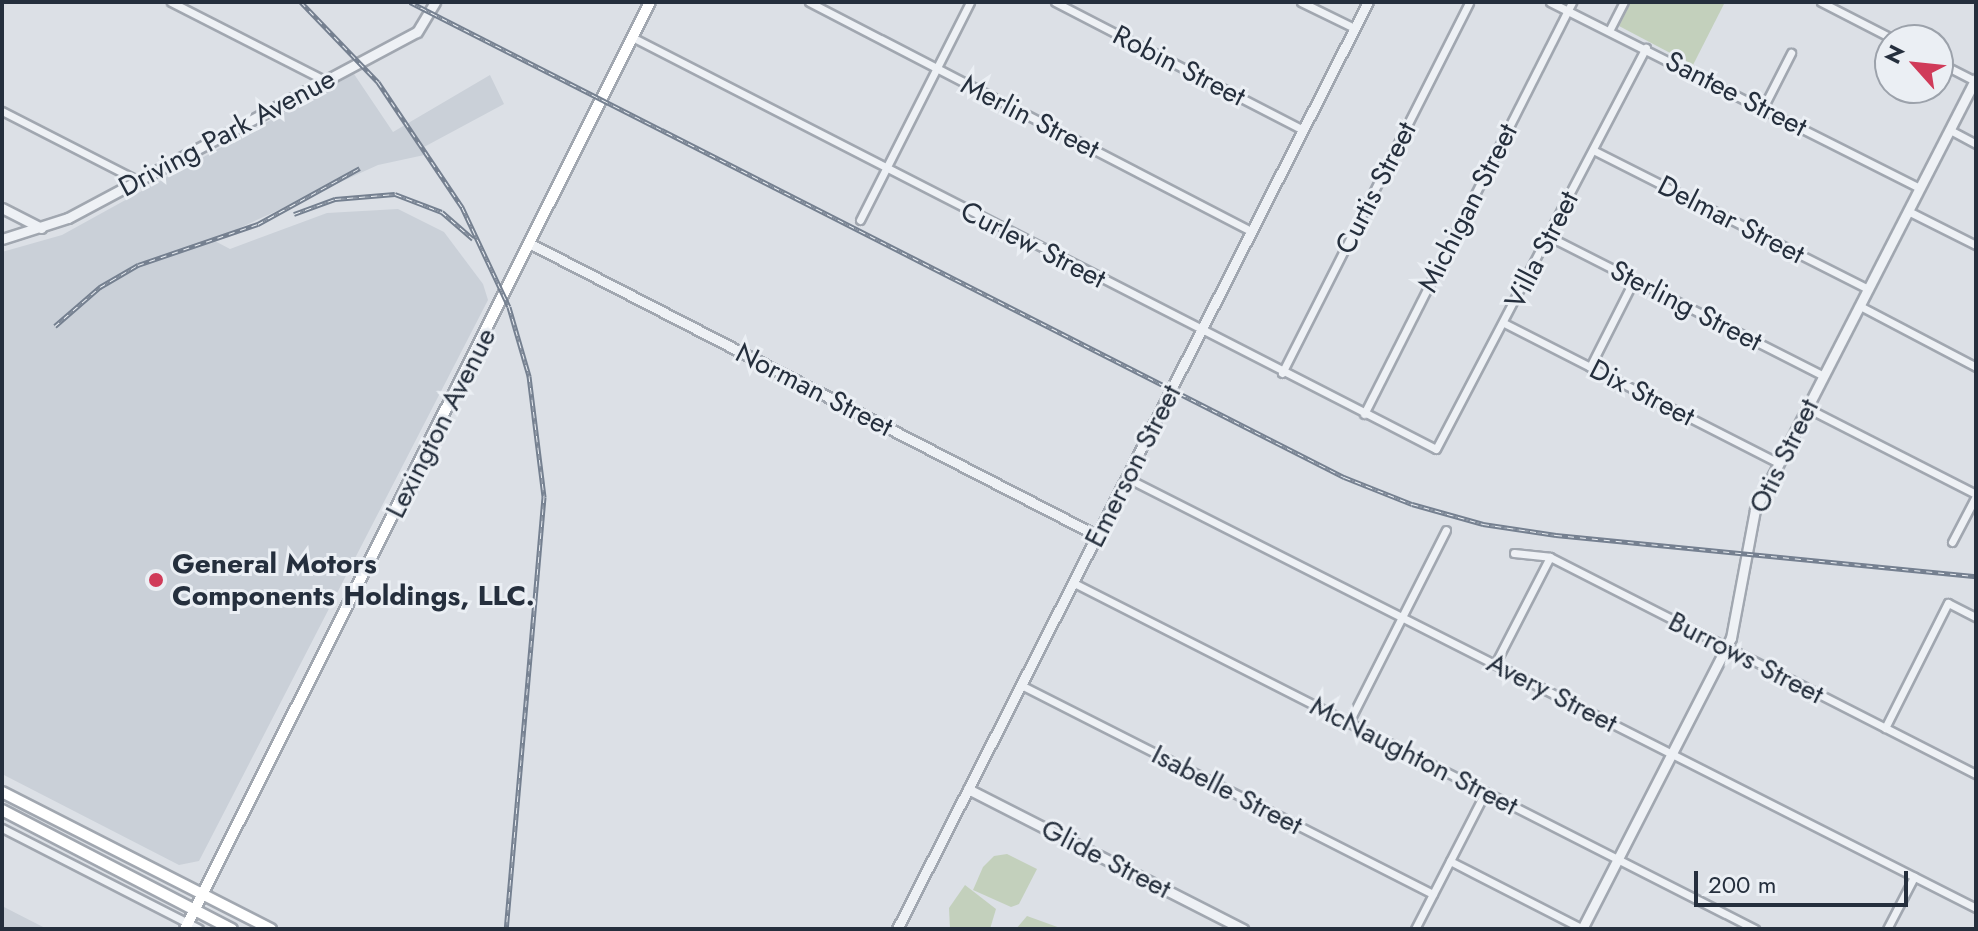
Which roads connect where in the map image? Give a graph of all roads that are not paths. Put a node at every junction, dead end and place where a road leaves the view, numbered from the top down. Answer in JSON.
{"nodes":[{"id":1,"x":171,"y":2,"type":"edge"},
{"id":2,"x":435,"y":2,"type":"edge"},
{"id":3,"x":650,"y":2,"type":"edge"},
{"id":4,"x":809,"y":2,"type":"edge"},
{"id":5,"x":970,"y":2,"type":"edge"},
{"id":6,"x":1055,"y":2,"type":"edge"},
{"id":7,"x":1301,"y":2,"type":"edge"},
{"id":8,"x":1368,"y":2,"type":"edge"},
{"id":9,"x":1469,"y":2,"type":"edge"},
{"id":10,"x":1550,"y":2,"type":"edge"},
{"id":11,"x":1572,"y":2,"type":"edge"},
{"id":12,"x":1624,"y":2,"type":"edge"},
{"id":13,"x":1821,"y":2,"type":"edge"},
{"id":14,"x":1567,"y":11,"type":"junction"},
{"id":15,"x":1354,"y":28,"type":"junction"},
{"id":16,"x":1874,"y":29,"type":"edge"},
{"id":17,"x":1609,"y":31,"type":"junction"},
{"id":18,"x":632,"y":37,"type":"junction"},
{"id":19,"x":1646,"y":48,"type":"junction"},
{"id":20,"x":1791,"y":53,"type":"dead end"},
{"id":21,"x":936,"y":68,"type":"junction"},
{"id":22,"x":1954,"y":70,"type":"edge"},
{"id":23,"x":1975,"y":80,"type":"edge"},
{"id":24,"x":326,"y":81,"type":"junction"},
{"id":25,"x":1763,"y":108,"type":"junction"},
{"id":26,"x":2,"y":111,"type":"edge"},
{"id":27,"x":1303,"y":130,"type":"junction"},
{"id":28,"x":1950,"y":130,"type":"junction"},
{"id":29,"x":1976,"y":144,"type":"edge"},
{"id":30,"x":1593,"y":150,"type":"junction"},
{"id":31,"x":886,"y":170,"type":"junction"},
{"id":32,"x":137,"y":180,"type":"junction"},
{"id":33,"x":1920,"y":188,"type":"junction"},
{"id":34,"x":2,"y":208,"type":"edge"},
{"id":35,"x":1908,"y":211,"type":"junction"},
{"id":36,"x":860,"y":220,"type":"dead end"},
{"id":37,"x":41,"y":228,"type":"junction"},
{"id":38,"x":1252,"y":232,"type":"junction"},
{"id":39,"x":1548,"y":236,"type":"junction"},
{"id":40,"x":2,"y":239,"type":"edge"},
{"id":41,"x":531,"y":244,"type":"junction"},
{"id":42,"x":1976,"y":245,"type":"edge"},
{"id":43,"x":1634,"y":280,"type":"junction"},
{"id":44,"x":1868,"y":289,"type":"junction"},
{"id":45,"x":1860,"y":306,"type":"junction"},
{"id":46,"x":1504,"y":323,"type":"junction"},
{"id":47,"x":1201,"y":332,"type":"junction"},
{"id":48,"x":1590,"y":367,"type":"junction"},
{"id":49,"x":1976,"y":367,"type":"edge"},
{"id":50,"x":1282,"y":373,"type":"junction"},
{"id":51,"x":1824,"y":376,"type":"junction"},
{"id":52,"x":1807,"y":408,"type":"junction"},
{"id":53,"x":1364,"y":414,"type":"junction"},
{"id":54,"x":1436,"y":449,"type":"joint"},
{"id":55,"x":1779,"y":463,"type":"junction"},
{"id":56,"x":1127,"y":478,"type":"junction"},
{"id":57,"x":1976,"y":495,"type":"edge"},
{"id":58,"x":1446,"y":530,"type":"dead end"},
{"id":59,"x":1098,"y":536,"type":"junction"},
{"id":60,"x":1952,"y":542,"type":"dead end"},
{"id":61,"x":1514,"y":553,"type":"dead end"},
{"id":62,"x":1550,"y":557,"type":"junction"},
{"id":63,"x":1074,"y":583,"type":"junction"},
{"id":64,"x":1976,"y":617,"type":"edge"},
{"id":65,"x":1402,"y":618,"type":"junction"},
{"id":66,"x":1726,"y":648,"type":"junction"},
{"id":67,"x":1495,"y":664,"type":"junction"},
{"id":68,"x":1021,"y":685,"type":"junction"},
{"id":69,"x":1349,"y":722,"type":"junction"},
{"id":70,"x":1885,"y":728,"type":"junction"},
{"id":71,"x":1672,"y":753,"type":"junction"},
{"id":72,"x":1976,"y":774,"type":"edge"},
{"id":73,"x":968,"y":789,"type":"junction"},
{"id":74,"x":2,"y":792,"type":"edge"},
{"id":75,"x":1485,"y":793,"type":"junction"},
{"id":76,"x":2,"y":810,"type":"edge"},
{"id":77,"x":2,"y":828,"type":"edge"},
{"id":78,"x":1618,"y":859,"type":"junction"},
{"id":79,"x":1450,"y":861,"type":"junction"},
{"id":80,"x":1914,"y":877,"type":"junction"},
{"id":81,"x":1433,"y":894,"type":"junction"},
{"id":82,"x":202,"y":895,"type":"junction"},
{"id":83,"x":1976,"y":908,"type":"edge"},
{"id":84,"x":195,"y":910,"type":"junction"},
{"id":85,"x":187,"y":926,"type":"edge"},
{"id":86,"x":199,"y":929,"type":"edge"},
{"id":87,"x":232,"y":929,"type":"edge"},
{"id":88,"x":271,"y":929,"type":"edge"},
{"id":89,"x":897,"y":929,"type":"edge"},
{"id":90,"x":1243,"y":929,"type":"edge"},
{"id":91,"x":1415,"y":929,"type":"edge"},
{"id":92,"x":1582,"y":929,"type":"edge"},
{"id":93,"x":1755,"y":929,"type":"edge"},
{"id":94,"x":1887,"y":929,"type":"edge"}],
"edges":[{"from":1,"to":24,"type":"street"},
{"from":2,"to":24,"type":"street","name":"Driving Park Avenue"},
{"from":3,"to":18,"type":"main road","name":"Lexington Avenue"},
{"from":4,"to":21,"type":"street","name":"Merlin Street"},
{"from":5,"to":21,"type":"street"},
{"from":6,"to":27,"type":"street","name":"Robin Street"},
{"from":7,"to":15,"type":"street"},
{"from":8,"to":15,"type":"street","name":"Emerson Street"},
{"from":9,"to":50,"type":"street","name":"Curtis Street"},
{"from":10,"to":14,"type":"street","name":"Santee Street"},
{"from":11,"to":14,"type":"street","name":"Michigan Street"},
{"from":12,"to":17,"type":"street"},
{"from":13,"to":16,"type":"street"},
{"from":14,"to":17,"type":"street","name":"Santee Street"},
{"from":14,"to":53,"type":"street","name":"Michigan Street"},
{"from":15,"to":27,"type":"street","name":"Emerson Street"},
{"from":17,"to":19,"type":"street","name":"Santee Street"},
{"from":18,"to":31,"type":"street","name":"Curlew Street"},
{"from":18,"to":41,"type":"main road","name":"Lexington Avenue"},
{"from":19,"to":25,"type":"street","name":"Santee Street"},
{"from":19,"to":30,"type":"street","name":"Villa Street"},
{"from":20,"to":25,"type":"street"},
{"from":21,"to":31,"type":"street"},
{"from":21,"to":38,"type":"street","name":"Merlin Street"},
{"from":22,"to":23,"type":"street"},
{"from":23,"to":28,"type":"street","name":"Otis Street"},
{"from":24,"to":32,"type":"street","name":"Driving Park Avenue"},
{"from":25,"to":33,"type":"street","name":"Santee Street"},
{"from":26,"to":32,"type":"street"},
{"from":27,"to":38,"type":"street","name":"Emerson Street"},
{"from":28,"to":29,"type":"street"},
{"from":28,"to":33,"type":"street","name":"Otis Street"},
{"from":30,"to":39,"type":"street","name":"Villa Street"},
{"from":30,"to":44,"type":"street","name":"Delmar Street"},
{"from":31,"to":36,"type":"street"},
{"from":31,"to":47,"type":"street","name":"Curlew Street"},
{"from":32,"to":37,"type":"street","name":"Driving Park Avenue"},
{"from":33,"to":35,"type":"street","name":"Otis Street"},
{"from":34,"to":37,"type":"street"},
{"from":35,"to":42,"type":"street"},
{"from":35,"to":44,"type":"street","name":"Otis Street"},
{"from":37,"to":40,"type":"street","name":"Driving Park Avenue"},
{"from":38,"to":47,"type":"street","name":"Emerson Street"},
{"from":39,"to":43,"type":"street","name":"Sterling Street"},
{"from":39,"to":46,"type":"street","name":"Villa Street"},
{"from":41,"to":59,"type":"street","name":"Norman Street"},
{"from":41,"to":82,"type":"main road","name":"Lexington Avenue"},
{"from":43,"to":48,"type":"street"},
{"from":43,"to":51,"type":"street","name":"Sterling Street"},
{"from":44,"to":45,"type":"street","name":"Otis Street"},
{"from":45,"to":49,"type":"street"},
{"from":45,"to":51,"type":"street","name":"Otis Street"},
{"from":46,"to":48,"type":"street","name":"Dix Street"},
{"from":46,"to":54,"type":"street","name":"Villa Street"},
{"from":47,"to":50,"type":"street","name":"Curlew Street"},
{"from":47,"to":56,"type":"street","name":"Emerson Street"},
{"from":48,"to":55,"type":"street","name":"Dix Street"},
{"from":50,"to":53,"type":"street","name":"Curlew Street"},
{"from":51,"to":52,"type":"street","name":"Otis Street"},
{"from":52,"to":55,"type":"street","name":"Otis Street"},
{"from":52,"to":57,"type":"street"},
{"from":53,"to":54,"type":"street","name":"Curlew Street"},
{"from":55,"to":66,"type":"street","name":"Otis Street"},
{"from":56,"to":59,"type":"street","name":"Emerson Street"},
{"from":56,"to":65,"type":"street","name":"Avery Street"},
{"from":57,"to":60,"type":"street"},
{"from":58,"to":65,"type":"street"},
{"from":59,"to":63,"type":"street","name":"Emerson Street"},
{"from":61,"to":62,"type":"street","name":"Burrows Street"},
{"from":62,"to":66,"type":"street","name":"Burrows Street"},
{"from":62,"to":67,"type":"street"},
{"from":63,"to":68,"type":"street","name":"Emerson Street"},
{"from":63,"to":69,"type":"street","name":"McNaughton Street"},
{"from":64,"to":70,"type":"street"},
{"from":65,"to":67,"type":"street","name":"Avery Street"},
{"from":65,"to":69,"type":"street"},
{"from":66,"to":70,"type":"street","name":"Burrows Street"},
{"from":66,"to":71,"type":"street","name":"Otis Street"},
{"from":67,"to":71,"type":"street","name":"Avery Street"},
{"from":68,"to":73,"type":"street","name":"Emerson Street"},
{"from":68,"to":81,"type":"street","name":"Isabelle Street"},
{"from":69,"to":75,"type":"street","name":"McNaughton Street"},
{"from":70,"to":72,"type":"street","name":"Burrows Street"},
{"from":71,"to":78,"type":"street","name":"Otis Street"},
{"from":71,"to":80,"type":"street","name":"Avery Street"},
{"from":73,"to":89,"type":"street","name":"Emerson Street"},
{"from":73,"to":90,"type":"street","name":"Glide Street"},
{"from":74,"to":82,"type":"main road"},
{"from":75,"to":78,"type":"street","name":"McNaughton Street"},
{"from":75,"to":79,"type":"street"},
{"from":76,"to":84,"type":"main road"},
{"from":77,"to":85,"type":"street"},
{"from":78,"to":92,"type":"street","name":"Otis Street"},
{"from":78,"to":93,"type":"street","name":"McNaughton Street"},
{"from":79,"to":81,"type":"street"},
{"from":79,"to":92,"type":"street"},
{"from":80,"to":83,"type":"street","name":"Avery Street"},
{"from":80,"to":94,"type":"street"},
{"from":81,"to":91,"type":"street"},
{"from":82,"to":84,"type":"main road","name":"Lexington Avenue"},
{"from":82,"to":88,"type":"main road"},
{"from":84,"to":85,"type":"main road","name":"Lexington Avenue"},
{"from":84,"to":87,"type":"main road"},
{"from":85,"to":86,"type":"street"}]}
